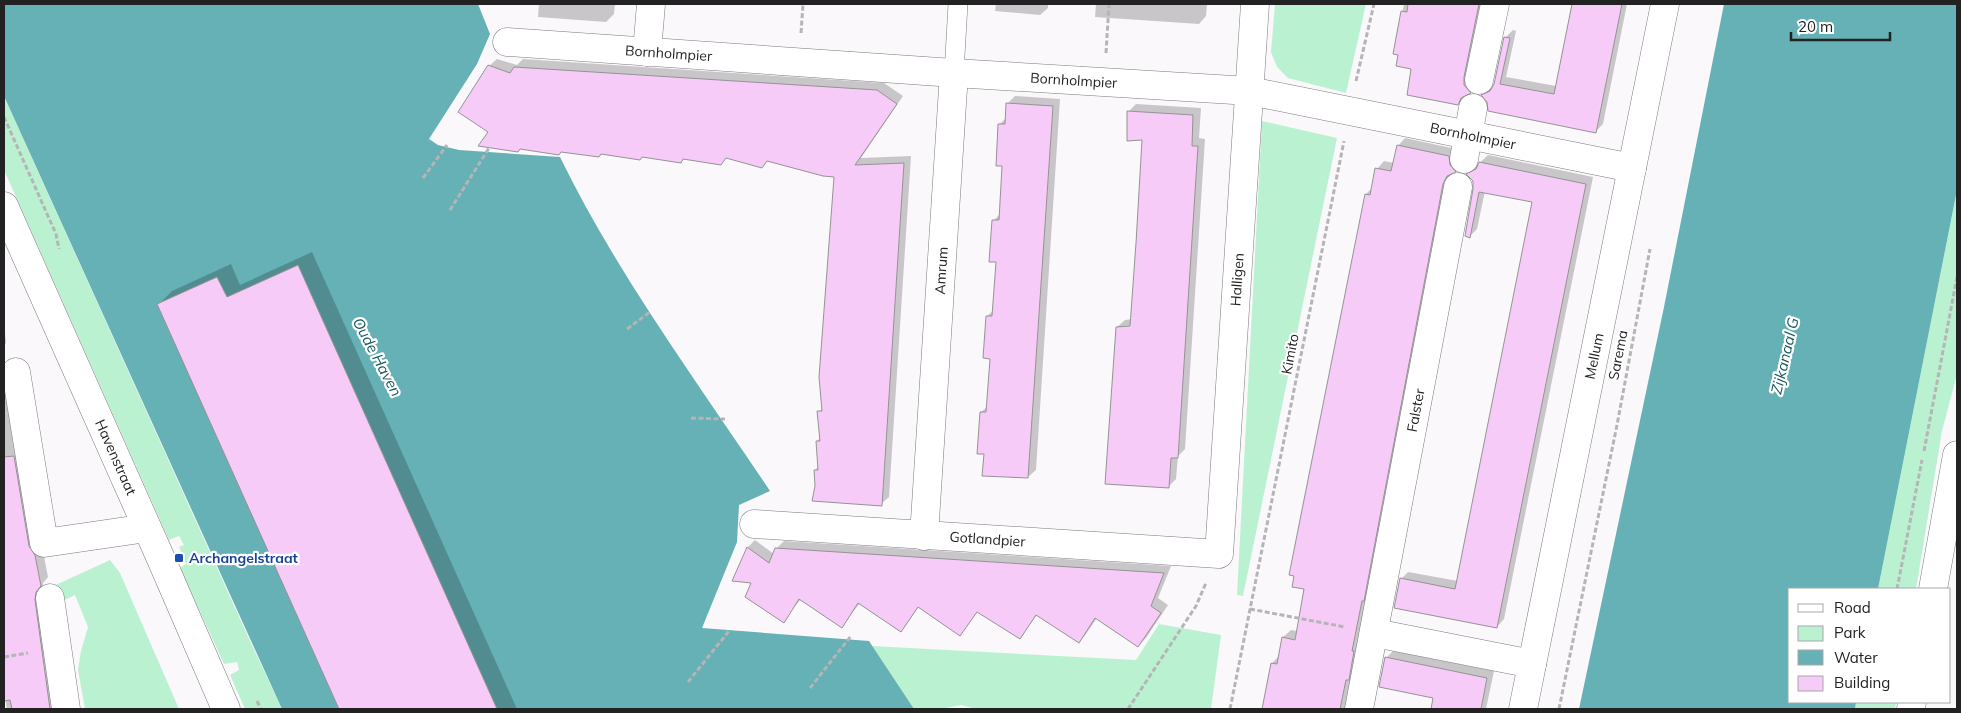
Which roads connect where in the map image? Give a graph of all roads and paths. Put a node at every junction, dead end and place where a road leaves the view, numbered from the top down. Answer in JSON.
{"nodes":[{"id":1,"x":651,"y":4,"type":"edge"},
{"id":2,"x":958,"y":4,"type":"edge"},
{"id":3,"x":1109,"y":4,"type":"edge"},
{"id":4,"x":1255,"y":4,"type":"edge"},
{"id":5,"x":1374,"y":4,"type":"edge"},
{"id":6,"x":1495,"y":4,"type":"edge"},
{"id":7,"x":1665,"y":4,"type":"edge"},
{"id":8,"x":507,"y":42,"type":"dead end"},
{"id":9,"x":647,"y":52,"type":"junction"},
{"id":10,"x":954,"y":73,"type":"junction"},
{"id":11,"x":1479,"y":80,"type":"dead end"},
{"id":12,"x":1104,"y":82,"type":"junction"},
{"id":13,"x":1250,"y":91,"type":"junction"},
{"id":14,"x":1473,"y":108,"type":"dead end"},
{"id":15,"x":1350,"y":112,"type":"junction"},
{"id":16,"x":447,"y":145,"type":"dead end"},
{"id":17,"x":1466,"y":147,"type":"junction"},
{"id":18,"x":489,"y":148,"type":"dead end"},
{"id":19,"x":1632,"y":168,"type":"junction"},
{"id":20,"x":423,"y":178,"type":"dead end"},
{"id":21,"x":1458,"y":187,"type":"dead end"},
{"id":22,"x":4,"y":206,"type":"edge"},
{"id":23,"x":450,"y":210,"type":"dead end"},
{"id":24,"x":1651,"y":240,"type":"dead end"},
{"id":25,"x":1957,"y":276,"type":"edge"},
{"id":26,"x":650,"y":312,"type":"dead end"},
{"id":27,"x":627,"y":329,"type":"dead end"},
{"id":28,"x":16,"y":372,"type":"dead end"},
{"id":29,"x":691,"y":418,"type":"dead end"},
{"id":30,"x":725,"y":419,"type":"dead end"},
{"id":31,"x":1957,"y":455,"type":"edge"},
{"id":32,"x":754,"y":524,"type":"dead end"},
{"id":33,"x":147,"y":528,"type":"junction"},
{"id":34,"x":924,"y":536,"type":"junction"},
{"id":35,"x":1219,"y":554,"type":"junction"},
{"id":36,"x":1897,"y":588,"type":"edge"},
{"id":37,"x":1933,"y":588,"type":"edge"},
{"id":38,"x":50,"y":598,"type":"dead end"},
{"id":39,"x":1250,"y":608,"type":"junction"},
{"id":40,"x":729,"y":630,"type":"dead end"},
{"id":41,"x":1374,"y":633,"type":"junction"},
{"id":42,"x":851,"y":636,"type":"dead end"},
{"id":43,"x":1532,"y":664,"type":"junction"},
{"id":44,"x":688,"y":682,"type":"dead end"},
{"id":45,"x":810,"y":688,"type":"dead end"},
{"id":46,"x":66,"y":709,"type":"edge"},
{"id":47,"x":226,"y":709,"type":"edge"},
{"id":48,"x":1128,"y":709,"type":"edge"},
{"id":49,"x":1230,"y":709,"type":"edge"},
{"id":50,"x":1359,"y":709,"type":"edge"},
{"id":51,"x":1523,"y":709,"type":"edge"},
{"id":52,"x":1559,"y":709,"type":"edge"}],
"edges":[{"from":1,"to":9,"type":"street"},
{"from":2,"to":10,"type":"lane","name":"Amrum"},
{"from":3,"to":12,"type":"path"},
{"from":4,"to":13,"type":"street","name":"Halligen"},
{"from":5,"to":15,"type":"path","name":"Kimito"},
{"from":6,"to":11,"type":"street"},
{"from":7,"to":19,"type":"street","name":"Mellum"},
{"from":8,"to":9,"type":"street","name":"Bornholmpier"},
{"from":9,"to":10,"type":"street","name":"Bornholmpier"},
{"from":10,"to":12,"type":"street","name":"Bornholmpier"},
{"from":10,"to":34,"type":"street","name":"Amrum"},
{"from":12,"to":13,"type":"street","name":"Bornholmpier"},
{"from":13,"to":15,"type":"street","name":"Bornholmpier"},
{"from":13,"to":35,"type":"street","name":"Halligen"},
{"from":14,"to":17,"type":"street"},
{"from":15,"to":17,"type":"street","name":"Bornholmpier"},
{"from":15,"to":39,"type":"path","name":"Kimito"},
{"from":16,"to":20,"type":"path"},
{"from":17,"to":19,"type":"street","name":"Bornholmpier"},
{"from":18,"to":23,"type":"path"},
{"from":19,"to":43,"type":"street","name":"Mellum"},
{"from":21,"to":41,"type":"street","name":"Falster"},
{"from":22,"to":33,"type":"street","name":"Havenstraat"},
{"from":24,"to":52,"type":"path","name":"Sarema"},
{"from":25,"to":36,"type":"path"},
{"from":26,"to":27,"type":"path"},
{"from":28,"to":33,"type":"street"},
{"from":29,"to":30,"type":"path"},
{"from":31,"to":37,"type":"street"},
{"from":32,"to":34,"type":"street","name":"Gotlandpier"},
{"from":33,"to":47,"type":"street","name":"Havenstraat"},
{"from":34,"to":35,"type":"street","name":"Gotlandpier"},
{"from":35,"to":48,"type":"path"},
{"from":38,"to":46,"type":"street"},
{"from":39,"to":41,"type":"path"},
{"from":39,"to":49,"type":"path","name":"Kimito"},
{"from":40,"to":44,"type":"path"},
{"from":41,"to":43,"type":"street"},
{"from":41,"to":50,"type":"street","name":"Falster"},
{"from":42,"to":45,"type":"path"},
{"from":43,"to":51,"type":"street","name":"Mellum"}]}
